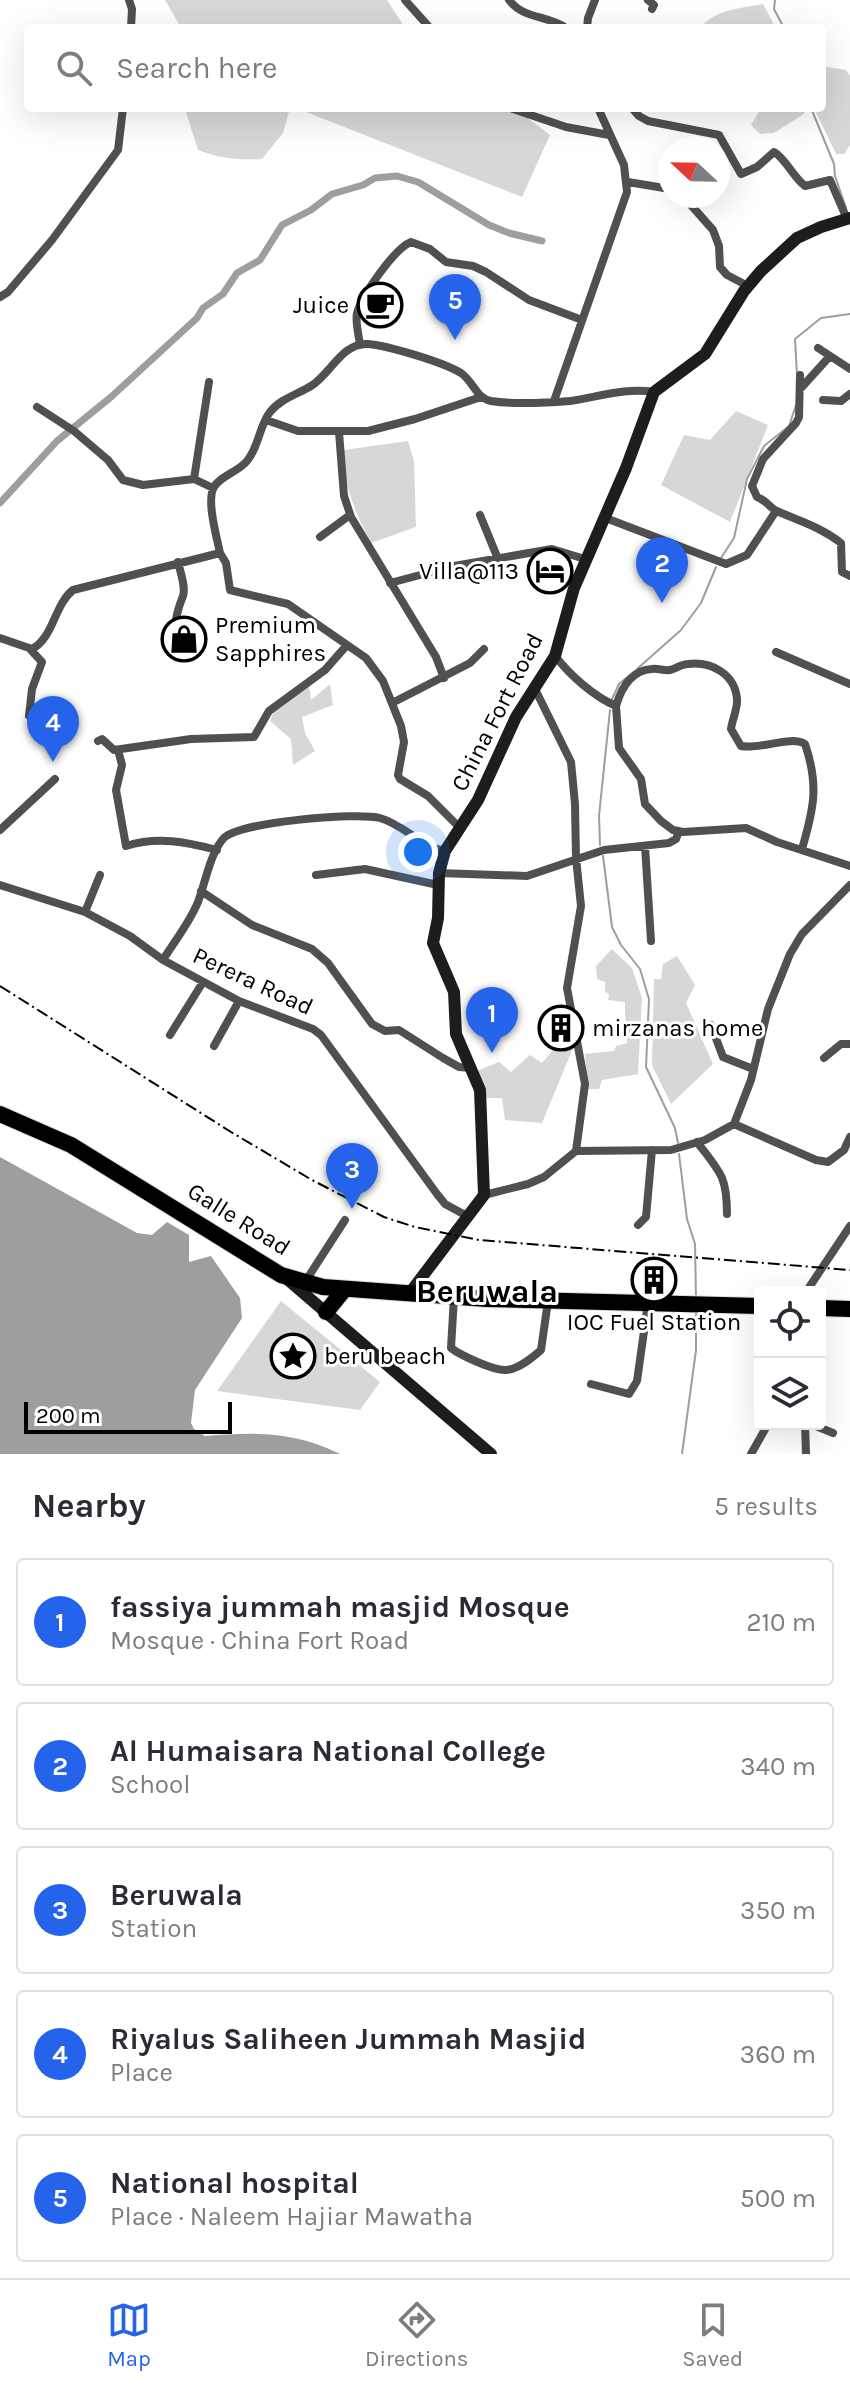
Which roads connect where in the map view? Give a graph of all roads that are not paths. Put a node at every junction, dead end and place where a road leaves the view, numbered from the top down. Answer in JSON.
{"nodes":[{"id":1,"x":129,"y":0,"type":"edge"},
{"id":2,"x":405,"y":0,"type":"edge"},
{"id":3,"x":509,"y":0,"type":"edge"},
{"id":4,"x":595,"y":0,"type":"edge"},
{"id":5,"x":131,"y":24,"type":"edge"},
{"id":6,"x":426,"y":24,"type":"edge"},
{"id":7,"x":560,"y":24,"type":"edge"},
{"id":8,"x":587,"y":24,"type":"edge"},
{"id":9,"x":123,"y":112,"type":"edge"},
{"id":10,"x":522,"y":112,"type":"edge"},
{"id":11,"x":600,"y":112,"type":"edge"},
{"id":12,"x":636,"y":112,"type":"edge"},
{"id":13,"x":609,"y":135,"type":"junction"},
{"id":14,"x":628,"y":182,"type":"junction"},
{"id":15,"x":658,"y":187,"type":"edge"},
{"id":16,"x":694,"y":208,"type":"edge"},
{"id":17,"x":848,"y":219,"type":"edge"},
{"id":18,"x":748,"y":286,"type":"junction"},
{"id":19,"x":0,"y":297,"type":"edge"},
{"id":20,"x":582,"y":320,"type":"junction"},
{"id":21,"x":360,"y":345,"type":"junction"},
{"id":22,"x":818,"y":348,"type":"dead end"},
{"id":23,"x":830,"y":356,"type":"junction"},
{"id":24,"x":850,"y":369,"type":"edge"},
{"id":25,"x":800,"y":375,"type":"dead end"},
{"id":26,"x":209,"y":382,"type":"dead end"},
{"id":27,"x":801,"y":388,"type":"junction"},
{"id":28,"x":654,"y":392,"type":"junction"},
{"id":29,"x":850,"y":394,"type":"edge"},
{"id":30,"x":481,"y":397,"type":"junction"},
{"id":31,"x":823,"y":400,"type":"dead end"},
{"id":32,"x":554,"y":401,"type":"junction"},
{"id":33,"x":37,"y":407,"type":"dead end"},
{"id":34,"x":266,"y":420,"type":"junction"},
{"id":35,"x":339,"y":432,"type":"junction"},
{"id":36,"x":194,"y":479,"type":"junction"},
{"id":37,"x":213,"y":488,"type":"junction"},
{"id":38,"x":776,"y":511,"type":"junction"},
{"id":39,"x":350,"y":515,"type":"junction"},
{"id":40,"x":480,"y":515,"type":"dead end"},
{"id":41,"x":603,"y":517,"type":"junction"},
{"id":42,"x":320,"y":537,"type":"dead end"},
{"id":43,"x":220,"y":553,"type":"junction"},
{"id":44,"x":498,"y":559,"type":"junction"},
{"id":45,"x":585,"y":559,"type":"junction"},
{"id":46,"x":178,"y":562,"type":"junction"},
{"id":47,"x":850,"y":576,"type":"edge"},
{"id":48,"x":390,"y":583,"type":"junction"},
{"id":49,"x":0,"y":638,"type":"edge"},
{"id":50,"x":347,"y":645,"type":"junction"},
{"id":51,"x":30,"y":649,"type":"junction"},
{"id":52,"x":180,"y":649,"type":"dead end"},
{"id":53,"x":484,"y":649,"type":"dead end"},
{"id":54,"x":776,"y":652,"type":"dead end"},
{"id":55,"x":555,"y":656,"type":"junction"},
{"id":56,"x":444,"y":678,"type":"junction"},
{"id":57,"x":850,"y":684,"type":"edge"},
{"id":58,"x":534,"y":687,"type":"junction"},
{"id":59,"x":394,"y":702,"type":"junction"},
{"id":60,"x":616,"y":706,"type":"junction"},
{"id":61,"x":59,"y":736,"type":"dead end"},
{"id":62,"x":98,"y":741,"type":"dead end"},
{"id":63,"x":118,"y":750,"type":"junction"},
{"id":64,"x":55,"y":779,"type":"dead end"},
{"id":65,"x":461,"y":829,"type":"junction"},
{"id":66,"x":0,"y":830,"type":"edge"},
{"id":67,"x":679,"y":831,"type":"junction"},
{"id":68,"x":645,"y":846,"type":"junction"},
{"id":69,"x":802,"y":849,"type":"junction"},
{"id":70,"x":217,"y":850,"type":"junction"},
{"id":71,"x":445,"y":851,"type":"junction"},
{"id":72,"x":576,"y":858,"type":"junction"},
{"id":73,"x":850,"y":866,"type":"edge"},
{"id":74,"x":100,"y":875,"type":"dead end"},
{"id":75,"x":316,"y":875,"type":"dead end"},
{"id":76,"x":438,"y":879,"type":"junction"},
{"id":77,"x":0,"y":885,"type":"edge"},
{"id":78,"x":850,"y":885,"type":"edge"},
{"id":79,"x":201,"y":891,"type":"junction"},
{"id":80,"x":85,"y":912,"type":"junction"},
{"id":81,"x":651,"y":941,"type":"dead end"},
{"id":82,"x":163,"y":960,"type":"junction"},
{"id":83,"x":203,"y":982,"type":"junction"},
{"id":84,"x":239,"y":1001,"type":"junction"},
{"id":85,"x":711,"y":1025,"type":"dead end"},
{"id":86,"x":170,"y":1035,"type":"dead end"},
{"id":87,"x":850,"y":1044,"type":"edge"},
{"id":88,"x":214,"y":1046,"type":"dead end"},
{"id":89,"x":824,"y":1058,"type":"dead end"},
{"id":90,"x":471,"y":1068,"type":"junction"},
{"id":91,"x":753,"y":1069,"type":"junction"},
{"id":92,"x":0,"y":1114,"type":"edge"},
{"id":93,"x":734,"y":1124,"type":"junction"},
{"id":94,"x":850,"y":1137,"type":"edge"},
{"id":95,"x":697,"y":1142,"type":"junction"},
{"id":96,"x":652,"y":1150,"type":"junction"},
{"id":97,"x":576,"y":1151,"type":"junction"},
{"id":98,"x":484,"y":1195,"type":"junction"},
{"id":99,"x":727,"y":1214,"type":"dead end"},
{"id":100,"x":467,"y":1216,"type":"junction"},
{"id":101,"x":345,"y":1220,"type":"dead end"},
{"id":102,"x":638,"y":1225,"type":"dead end"},
{"id":103,"x":850,"y":1226,"type":"edge"},
{"id":104,"x":281,"y":1275,"type":"junction"},
{"id":105,"x":305,"y":1282,"type":"junction"},
{"id":106,"x":810,"y":1286,"type":"edge"},
{"id":107,"x":344,"y":1290,"type":"junction"},
{"id":108,"x":409,"y":1294,"type":"junction"},
{"id":109,"x":454,"y":1297,"type":"junction"},
{"id":110,"x":548,"y":1301,"type":"junction"},
{"id":111,"x":648,"y":1303,"type":"junction"},
{"id":112,"x":754,"y":1306,"type":"edge"},
{"id":113,"x":826,"y":1308,"type":"edge"},
{"id":114,"x":850,"y":1309,"type":"edge"},
{"id":115,"x":326,"y":1312,"type":"junction"},
{"id":116,"x":591,"y":1384,"type":"dead end"},
{"id":117,"x":765,"y":1430,"type":"edge"},
{"id":118,"x":805,"y":1430,"type":"edge"},
{"id":119,"x":826,"y":1430,"type":"edge"},
{"id":120,"x":833,"y":1433,"type":"dead end"},
{"id":121,"x":491,"y":1454,"type":"edge"},
{"id":122,"x":751,"y":1454,"type":"edge"},
{"id":123,"x":806,"y":1454,"type":"edge"}],
"edges":[{"from":1,"to":5,"type":"street"},
{"from":2,"to":6,"type":"street"},
{"from":3,"to":7,"type":"street"},
{"from":4,"to":8,"type":"street"},
{"from":9,"to":19,"type":"street"},
{"from":10,"to":13,"type":"street"},
{"from":11,"to":13,"type":"street"},
{"from":12,"to":17,"type":"street"},
{"from":13,"to":14,"type":"street"},
{"from":14,"to":15,"type":"street"},
{"from":14,"to":20,"type":"street"},
{"from":16,"to":18,"type":"street"},
{"from":17,"to":18,"type":"street"},
{"from":18,"to":28,"type":"street"},
{"from":20,"to":21,"type":"street"},
{"from":20,"to":32,"type":"street"},
{"from":21,"to":30,"type":"street"},
{"from":21,"to":34,"type":"street"},
{"from":22,"to":23,"type":"street"},
{"from":23,"to":24,"type":"street"},
{"from":23,"to":27,"type":"street"},
{"from":25,"to":27,"type":"street"},
{"from":26,"to":36,"type":"street"},
{"from":27,"to":38,"type":"street"},
{"from":28,"to":32,"type":"street"},
{"from":28,"to":41,"type":"street","name":"China Fort Road"},
{"from":29,"to":31,"type":"street"},
{"from":30,"to":32,"type":"street"},
{"from":30,"to":35,"type":"street"},
{"from":33,"to":36,"type":"street"},
{"from":34,"to":35,"type":"street"},
{"from":34,"to":37,"type":"street"},
{"from":35,"to":39,"type":"street"},
{"from":36,"to":37,"type":"street"},
{"from":37,"to":43,"type":"street"},
{"from":38,"to":41,"type":"street"},
{"from":38,"to":47,"type":"street"},
{"from":39,"to":42,"type":"street"},
{"from":39,"to":48,"type":"street"},
{"from":40,"to":44,"type":"street"},
{"from":41,"to":45,"type":"street","name":"China Fort Road"},
{"from":43,"to":46,"type":"street"},
{"from":43,"to":50,"type":"street"},
{"from":44,"to":45,"type":"street"},
{"from":44,"to":48,"type":"street"},
{"from":45,"to":55,"type":"street","name":"China Fort Road"},
{"from":46,"to":51,"type":"street"},
{"from":46,"to":52,"type":"street"},
{"from":48,"to":56,"type":"street"},
{"from":49,"to":51,"type":"street"},
{"from":50,"to":59,"type":"street"},
{"from":50,"to":63,"type":"street"},
{"from":51,"to":61,"type":"street"},
{"from":53,"to":56,"type":"street"},
{"from":54,"to":57,"type":"street"},
{"from":55,"to":58,"type":"street","name":"China Fort Road"},
{"from":55,"to":60,"type":"street"},
{"from":56,"to":59,"type":"street"},
{"from":58,"to":65,"type":"street","name":"China Fort Road"},
{"from":58,"to":72,"type":"street"},
{"from":59,"to":65,"type":"street"},
{"from":60,"to":67,"type":"street"},
{"from":60,"to":69,"type":"street"},
{"from":62,"to":63,"type":"street"},
{"from":63,"to":70,"type":"street"},
{"from":64,"to":66,"type":"street"},
{"from":65,"to":71,"type":"street","name":"China Fort Road"},
{"from":67,"to":68,"type":"street"},
{"from":67,"to":69,"type":"street"},
{"from":68,"to":72,"type":"street"},
{"from":68,"to":81,"type":"street"},
{"from":69,"to":73,"type":"street"},
{"from":70,"to":71,"type":"street"},
{"from":70,"to":79,"type":"street"},
{"from":71,"to":76,"type":"street","name":"China Fort Road"},
{"from":72,"to":76,"type":"street"},
{"from":72,"to":97,"type":"street"},
{"from":74,"to":80,"type":"street"},
{"from":75,"to":76,"type":"street"},
{"from":76,"to":90,"type":"street","name":"China Fort Road"},
{"from":77,"to":80,"type":"street","name":"Perera Road"},
{"from":78,"to":91,"type":"street"},
{"from":79,"to":82,"type":"street"},
{"from":79,"to":90,"type":"street"},
{"from":80,"to":82,"type":"street","name":"Perera Road"},
{"from":82,"to":83,"type":"street","name":"Perera Road"},
{"from":83,"to":84,"type":"street","name":"Perera Road"},
{"from":83,"to":86,"type":"street"},
{"from":84,"to":88,"type":"street"},
{"from":84,"to":100,"type":"street","name":"Perera Road"},
{"from":85,"to":91,"type":"street"},
{"from":87,"to":89,"type":"street"},
{"from":90,"to":98,"type":"street","name":"China Fort Road"},
{"from":91,"to":93,"type":"street"},
{"from":92,"to":104,"type":"highway","name":"Galle Road"},
{"from":93,"to":94,"type":"street"},
{"from":93,"to":95,"type":"street"},
{"from":95,"to":96,"type":"street"},
{"from":95,"to":99,"type":"street"},
{"from":96,"to":97,"type":"street"},
{"from":96,"to":102,"type":"street"},
{"from":97,"to":98,"type":"street"},
{"from":98,"to":100,"type":"street"},
{"from":100,"to":108,"type":"street"},
{"from":101,"to":105,"type":"street"},
{"from":103,"to":106,"type":"street"},
{"from":104,"to":105,"type":"highway","name":"Galle Road"},
{"from":104,"to":115,"type":"street"},
{"from":105,"to":107,"type":"highway","name":"Galle Road"},
{"from":107,"to":108,"type":"highway","name":"Galle Road"},
{"from":107,"to":115,"type":"highway"},
{"from":108,"to":109,"type":"highway","name":"Galle Road"},
{"from":109,"to":110,"type":"highway","name":"Galle Road"},
{"from":109,"to":110,"type":"street"},
{"from":110,"to":111,"type":"highway","name":"Galle Road"},
{"from":111,"to":112,"type":"highway","name":"Galle Road"},
{"from":111,"to":116,"type":"street"},
{"from":113,"to":114,"type":"highway"},
{"from":115,"to":121,"type":"street"},
{"from":117,"to":122,"type":"street"},
{"from":118,"to":123,"type":"street"},
{"from":119,"to":120,"type":"street"}]}
